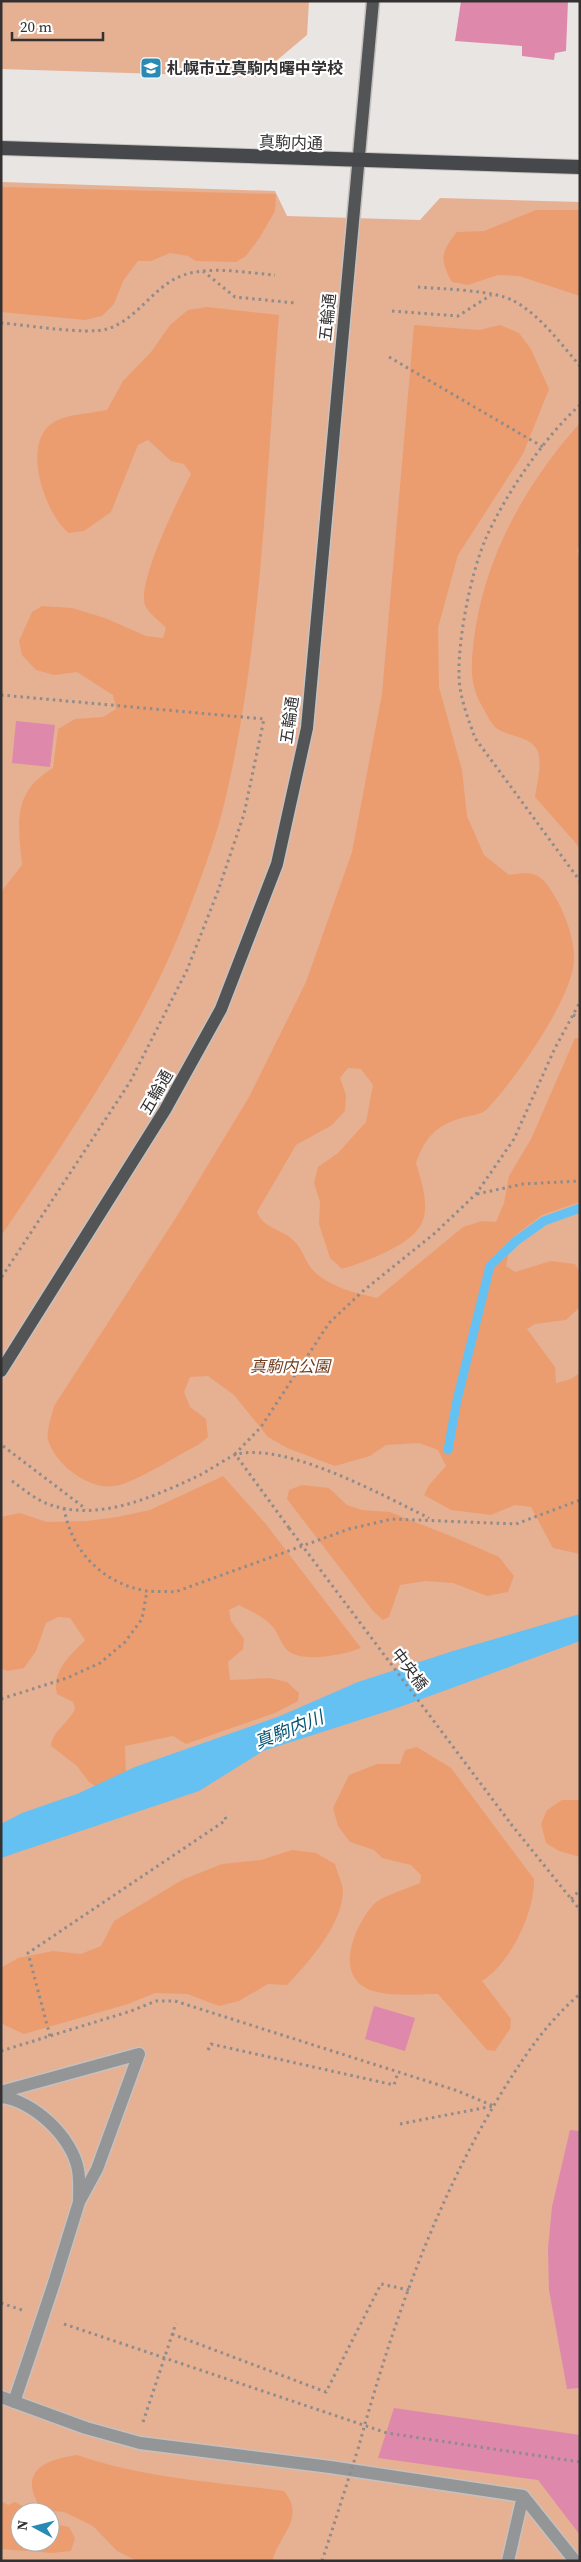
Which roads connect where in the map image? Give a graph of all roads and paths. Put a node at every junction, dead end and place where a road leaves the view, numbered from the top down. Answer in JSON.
{"nodes":[{"id":1,"x":373,"y":1,"type":"edge"},
{"id":2,"x":1,"y":148,"type":"edge"},
{"id":3,"x":357,"y":161,"type":"junction"},
{"id":4,"x":580,"y":167,"type":"edge"},
{"id":5,"x":202,"y":271,"type":"junction"},
{"id":6,"x":275,"y":275,"type":"dead end"},
{"id":7,"x":418,"y":287,"type":"dead end"},
{"id":8,"x":492,"y":294,"type":"junction"},
{"id":9,"x":295,"y":303,"type":"dead end"},
{"id":10,"x":392,"y":311,"type":"dead end"},
{"id":11,"x":1,"y":323,"type":"edge"},
{"id":12,"x":388,"y":357,"type":"dead end"},
{"id":13,"x":580,"y":366,"type":"edge"},
{"id":14,"x":580,"y":405,"type":"edge"},
{"id":15,"x":543,"y":447,"type":"junction"},
{"id":16,"x":1,"y":695,"type":"edge"},
{"id":17,"x":580,"y":881,"type":"edge"},
{"id":18,"x":580,"y":1002,"type":"edge"},
{"id":19,"x":573,"y":1015,"type":"junction"},
{"id":20,"x":580,"y":1018,"type":"edge"},
{"id":21,"x":580,"y":1181,"type":"edge"},
{"id":22,"x":476,"y":1194,"type":"junction"},
{"id":23,"x":1,"y":1278,"type":"edge"},
{"id":24,"x":1,"y":1371,"type":"edge"},
{"id":25,"x":3,"y":1446,"type":"dead end"},
{"id":26,"x":236,"y":1454,"type":"junction"},
{"id":27,"x":12,"y":1481,"type":"dead end"},
{"id":28,"x":580,"y":1500,"type":"edge"},
{"id":29,"x":64,"y":1508,"type":"junction"},
{"id":30,"x":87,"y":1509,"type":"junction"},
{"id":31,"x":432,"y":1520,"type":"junction"},
{"id":32,"x":147,"y":1591,"type":"junction"},
{"id":33,"x":1,"y":1699,"type":"edge"},
{"id":34,"x":224,"y":1813,"type":"dead end"},
{"id":35,"x":580,"y":1890,"type":"edge"},
{"id":36,"x":572,"y":1899,"type":"junction"},
{"id":37,"x":580,"y":1910,"type":"edge"},
{"id":38,"x":580,"y":1994,"type":"edge"},
{"id":39,"x":50,"y":2036,"type":"junction"},
{"id":40,"x":208,"y":2050,"type":"dead end"},
{"id":41,"x":1,"y":2051,"type":"edge"},
{"id":42,"x":398,"y":2072,"type":"junction"},
{"id":43,"x":1,"y":2092,"type":"edge"},
{"id":44,"x":1,"y":2096,"type":"edge"},
{"id":45,"x":494,"y":2106,"type":"junction"},
{"id":46,"x":400,"y":2124,"type":"dead end"},
{"id":47,"x":79,"y":2202,"type":"junction"},
{"id":48,"x":409,"y":2290,"type":"junction"},
{"id":49,"x":1,"y":2303,"type":"edge"},
{"id":50,"x":28,"y":2312,"type":"dead end"},
{"id":51,"x":56,"y":2321,"type":"dead end"},
{"id":52,"x":176,"y":2323,"type":"dead end"},
{"id":53,"x":172,"y":2334,"type":"junction"},
{"id":54,"x":164,"y":2357,"type":"junction"},
{"id":55,"x":1,"y":2397,"type":"edge"},
{"id":56,"x":14,"y":2402,"type":"junction"},
{"id":57,"x":142,"y":2425,"type":"dead end"},
{"id":58,"x":365,"y":2425,"type":"junction"},
{"id":59,"x":580,"y":2462,"type":"edge"},
{"id":60,"x":523,"y":2496,"type":"junction"},
{"id":61,"x":322,"y":2561,"type":"edge"},
{"id":62,"x":508,"y":2561,"type":"edge"},
{"id":63,"x":575,"y":2561,"type":"edge"}],
"edges":[{"from":1,"to":3,"type":"main road","name":"五輪通"},
{"from":2,"to":3,"type":"highway","name":"真駒内通"},
{"from":3,"to":4,"type":"highway","name":"真駒内通"},
{"from":3,"to":24,"type":"main road","name":"五輪通"},
{"from":5,"to":6,"type":"path"},
{"from":5,"to":9,"type":"path"},
{"from":5,"to":11,"type":"path"},
{"from":7,"to":8,"type":"path"},
{"from":8,"to":10,"type":"path"},
{"from":8,"to":13,"type":"path"},
{"from":12,"to":15,"type":"path"},
{"from":14,"to":15,"type":"path"},
{"from":15,"to":17,"type":"path"},
{"from":16,"to":23,"type":"path"},
{"from":18,"to":19,"type":"path"},
{"from":19,"to":20,"type":"path"},
{"from":19,"to":22,"type":"path"},
{"from":21,"to":22,"type":"path"},
{"from":22,"to":26,"type":"path"},
{"from":25,"to":30,"type":"path"},
{"from":26,"to":30,"type":"path"},
{"from":26,"to":31,"type":"path"},
{"from":26,"to":36,"type":"path","name":"中央橋","bridge":true},
{"from":27,"to":29,"type":"path"},
{"from":28,"to":31,"type":"path"},
{"from":29,"to":30,"type":"path"},
{"from":29,"to":32,"type":"path"},
{"from":31,"to":32,"type":"path"},
{"from":32,"to":33,"type":"path"},
{"from":34,"to":39,"type":"path"},
{"from":35,"to":36,"type":"path"},
{"from":36,"to":37,"type":"path","name":"中央橋"},
{"from":38,"to":45,"type":"path"},
{"from":39,"to":41,"type":"path"},
{"from":39,"to":42,"type":"path"},
{"from":40,"to":42,"type":"path"},
{"from":42,"to":45,"type":"path"},
{"from":43,"to":47,"type":"lane"},
{"from":44,"to":47,"type":"lane"},
{"from":45,"to":46,"type":"path"},
{"from":45,"to":48,"type":"path"},
{"from":47,"to":56,"type":"lane","bridge":true},
{"from":48,"to":53,"type":"path"},
{"from":48,"to":58,"type":"path"},
{"from":49,"to":50,"type":"path"},
{"from":51,"to":54,"type":"path"},
{"from":52,"to":53,"type":"path"},
{"from":53,"to":54,"type":"path"},
{"from":54,"to":57,"type":"path"},
{"from":54,"to":58,"type":"path"},
{"from":55,"to":56,"type":"lane"},
{"from":56,"to":60,"type":"lane"},
{"from":58,"to":59,"type":"path"},
{"from":58,"to":61,"type":"path","bridge":true},
{"from":60,"to":62,"type":"lane"},
{"from":60,"to":63,"type":"lane"}]}
